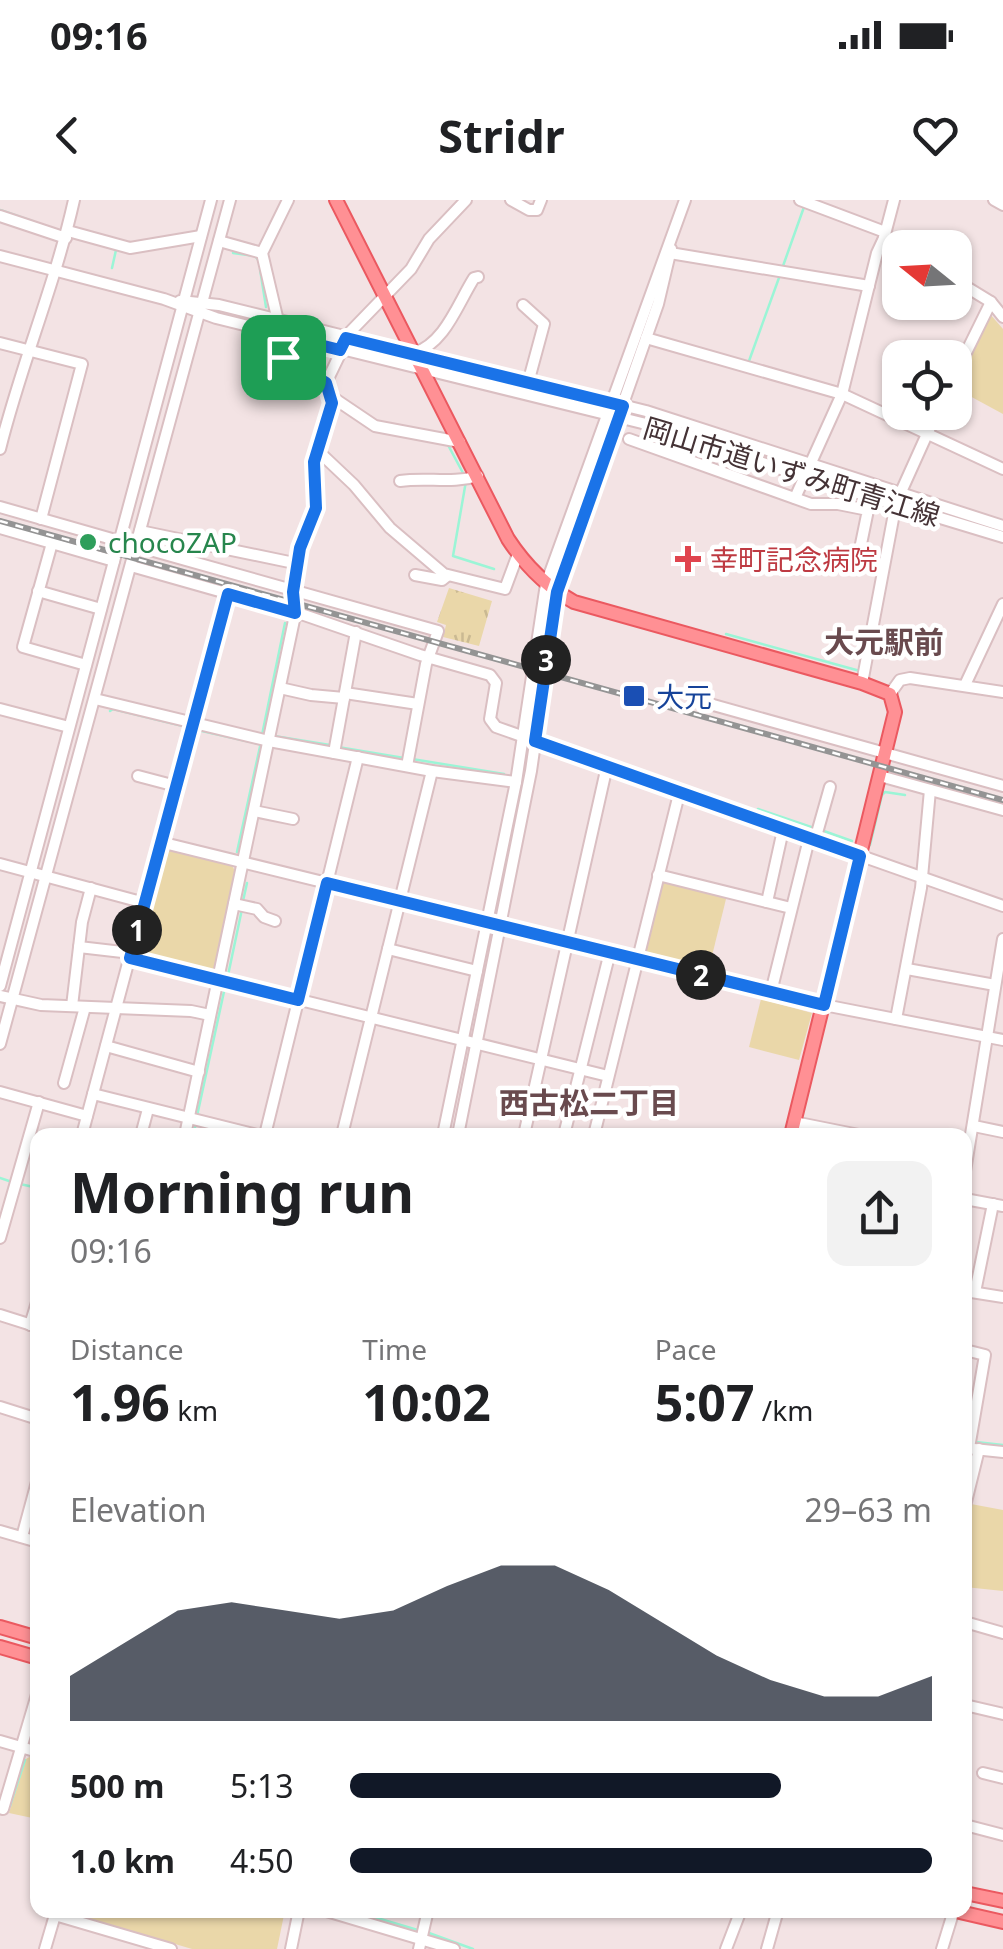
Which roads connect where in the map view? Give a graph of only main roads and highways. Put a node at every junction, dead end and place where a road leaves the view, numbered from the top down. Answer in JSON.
{"nodes":[{"id":1,"x":336,"y":200,"type":"edge"},
{"id":2,"x":792,"y":1128,"type":"edge"},
{"id":3,"x":0,"y":1627,"type":"edge"},
{"id":4,"x":30,"y":1636,"type":"edge"},
{"id":5,"x":0,"y":1647,"type":"edge"},
{"id":6,"x":30,"y":1656,"type":"edge"},
{"id":7,"x":972,"y":1894,"type":"edge"},
{"id":8,"x":1003,"y":1901,"type":"edge"},
{"id":9,"x":972,"y":1915,"type":"edge"},
{"id":10,"x":1003,"y":1922,"type":"edge"}],
"edges":[{"from":1,"to":2,"type":"main road"},
{"from":3,"to":4,"type":"main road"},
{"from":5,"to":6,"type":"main road"},
{"from":7,"to":8,"type":"main road"},
{"from":9,"to":10,"type":"main road"}]}
